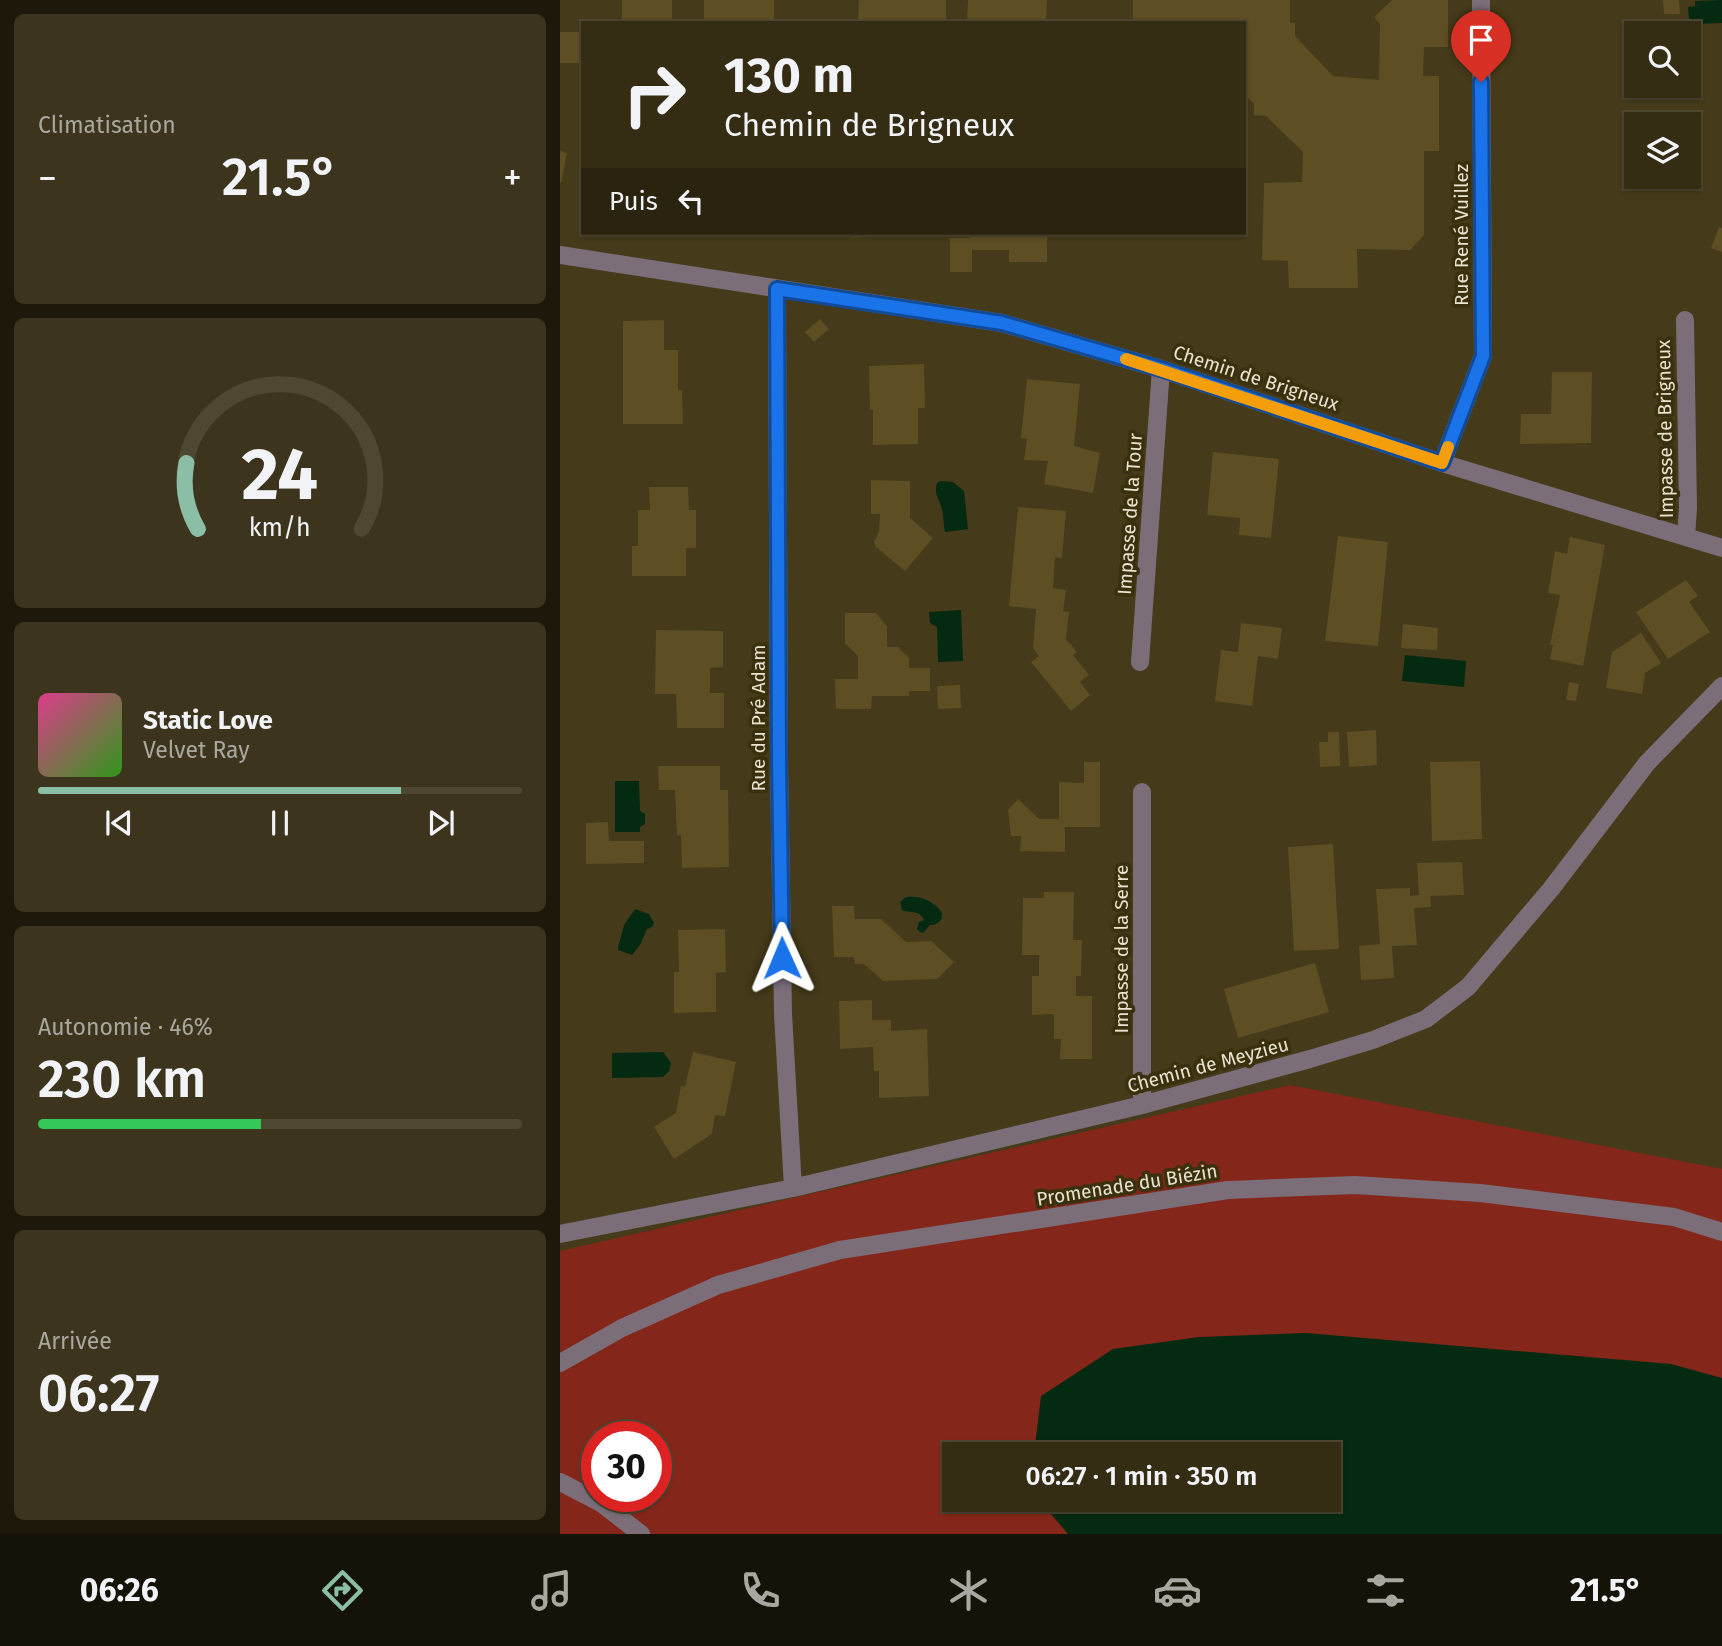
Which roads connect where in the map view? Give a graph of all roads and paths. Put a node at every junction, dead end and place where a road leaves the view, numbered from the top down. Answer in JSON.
{"nodes":[{"id":1,"x":1481,"y":0,"type":"edge"},
{"id":2,"x":560,"y":256,"type":"edge"},
{"id":3,"x":777,"y":289,"type":"junction"},
{"id":4,"x":1685,"y":320,"type":"dead end"},
{"id":5,"x":1161,"y":369,"type":"junction"},
{"id":6,"x":1442,"y":463,"type":"junction"},
{"id":7,"x":1686,"y":537,"type":"junction"},
{"id":8,"x":1722,"y":548,"type":"edge"},
{"id":9,"x":1140,"y":662,"type":"dead end"},
{"id":10,"x":1722,"y":686,"type":"edge"},
{"id":11,"x":1142,"y":792,"type":"dead end"},
{"id":12,"x":1142,"y":1105,"type":"junction"},
{"id":13,"x":793,"y":1188,"type":"junction"},
{"id":14,"x":1722,"y":1232,"type":"edge"},
{"id":15,"x":560,"y":1234,"type":"edge"},
{"id":16,"x":560,"y":1363,"type":"edge"},
{"id":17,"x":560,"y":1482,"type":"edge"},
{"id":18,"x":641,"y":1534,"type":"edge"}],
"edges":[{"from":1,"to":6,"type":"street","name":"Rue René Vuillez"},
{"from":2,"to":3,"type":"street","name":"Chemin de Brigneux"},
{"from":3,"to":5,"type":"street","name":"Chemin de Brigneux"},
{"from":3,"to":13,"type":"street","name":"Rue du Pré Adam"},
{"from":4,"to":7,"type":"street","name":"Impasse de Brigneux"},
{"from":5,"to":6,"type":"street","name":"Chemin de Brigneux"},
{"from":5,"to":9,"type":"street","name":"Impasse de la Tour"},
{"from":6,"to":7,"type":"street","name":"Chemin de Brigneux"},
{"from":7,"to":8,"type":"street","name":"Chemin de Brigneux"},
{"from":10,"to":12,"type":"street","name":"Chemin de Meyzieu"},
{"from":11,"to":12,"type":"street","name":"Impasse de la Serre"},
{"from":12,"to":13,"type":"street","name":"Chemin de Meyzieu"},
{"from":13,"to":15,"type":"street","name":"Chemin de Meyzieu"},
{"from":14,"to":16,"type":"street","name":"Promenade du Biézin"},
{"from":17,"to":18,"type":"street"}]}
